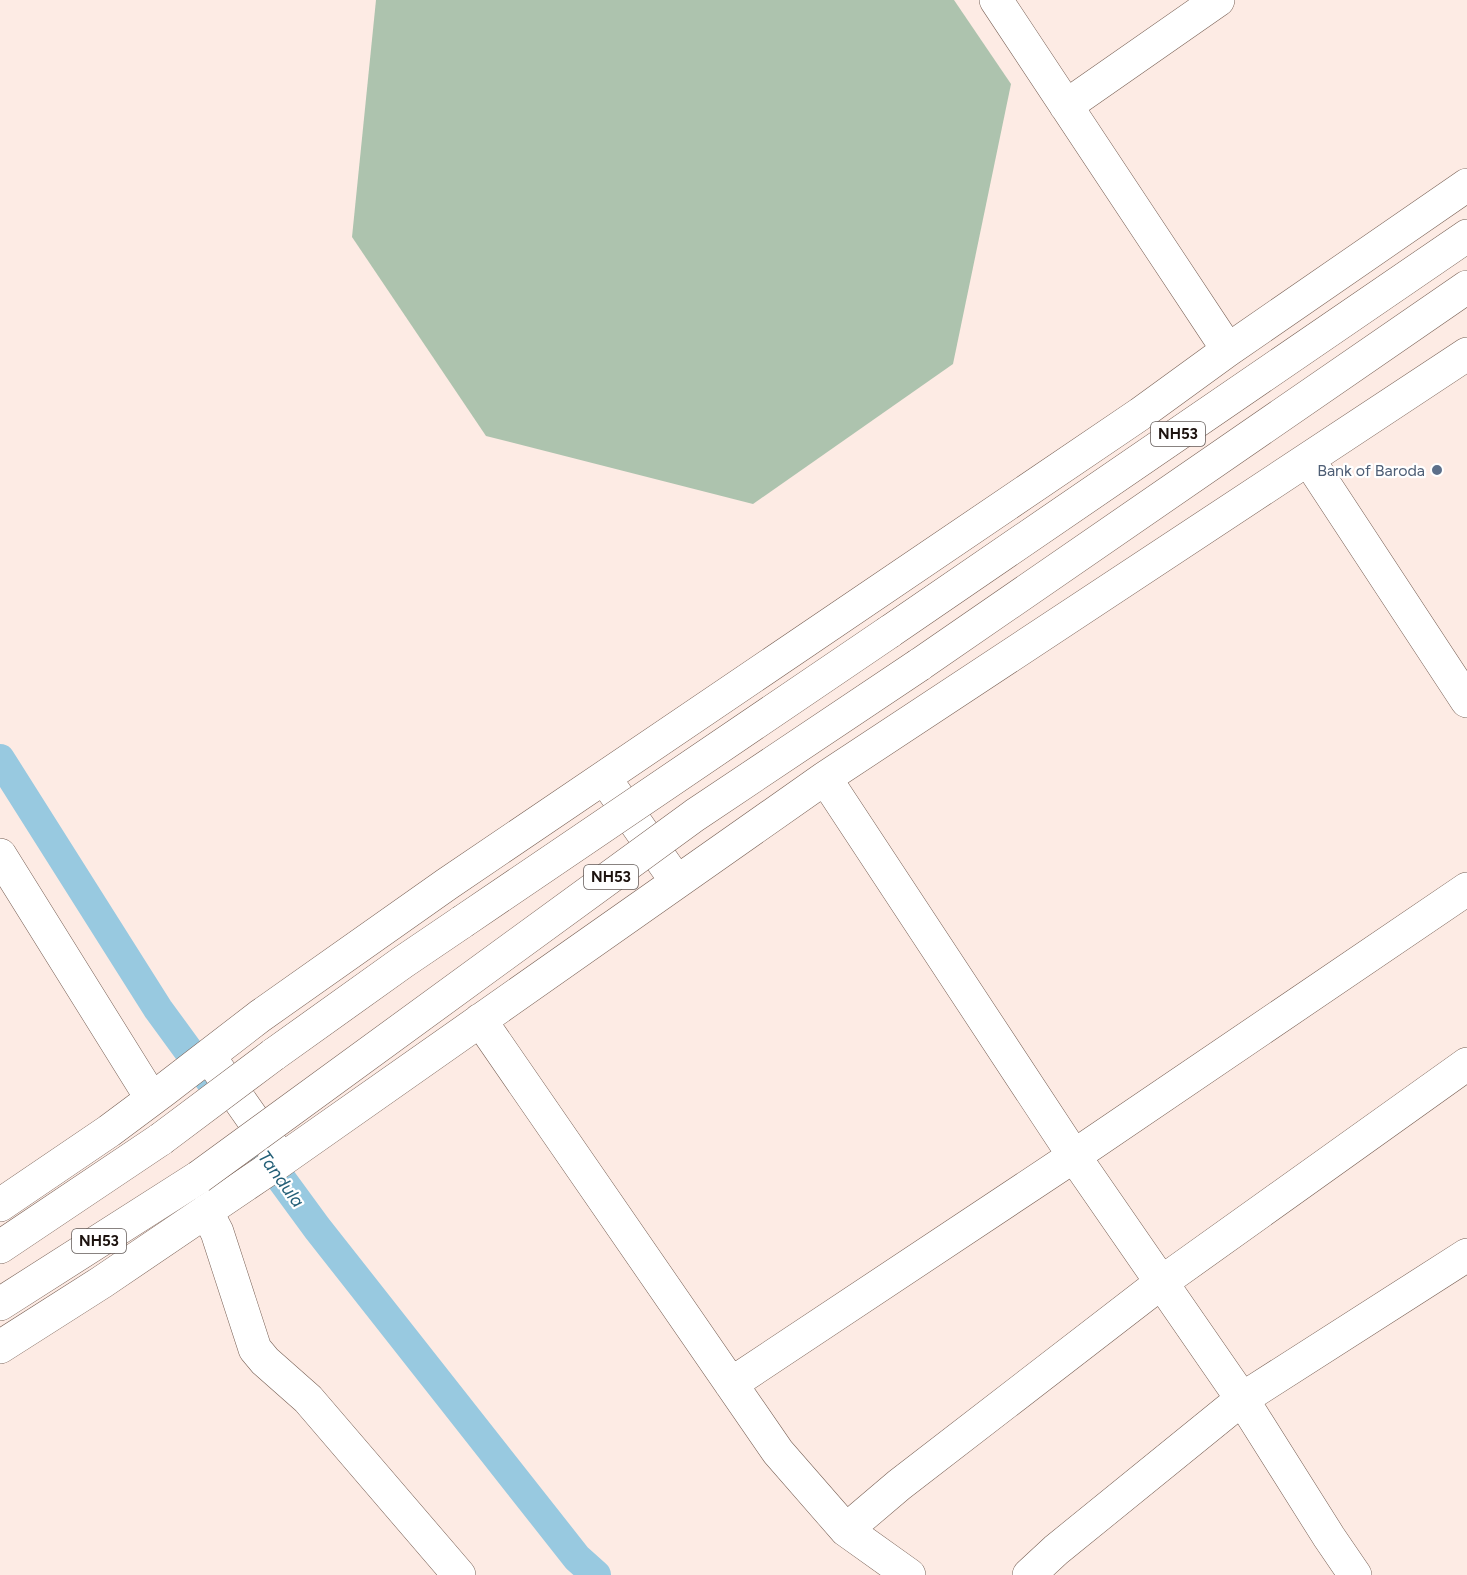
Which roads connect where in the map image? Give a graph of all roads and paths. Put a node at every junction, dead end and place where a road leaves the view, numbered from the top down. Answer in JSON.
{"nodes":[{"id":1,"x":996,"y":0,"type":"edge"},
{"id":2,"x":1218,"y":0,"type":"edge"},
{"id":3,"x":1066,"y":106,"type":"junction"},
{"id":4,"x":1467,"y":185,"type":"edge"},
{"id":5,"x":1467,"y":236,"type":"edge"},
{"id":6,"x":1467,"y":287,"type":"edge"},
{"id":7,"x":1228,"y":350,"type":"junction"},
{"id":8,"x":1467,"y":354,"type":"edge"},
{"id":9,"x":1308,"y":459,"type":"junction"},
{"id":10,"x":1467,"y":701,"type":"edge"},
{"id":11,"x":604,"y":778,"type":"junction"},
{"id":12,"x":825,"y":778,"type":"junction"},
{"id":13,"x":0,"y":855,"type":"edge"},
{"id":14,"x":677,"y":882,"type":"junction"},
{"id":15,"x":1467,"y":889,"type":"edge"},
{"id":16,"x":480,"y":1020,"type":"junction"},
{"id":17,"x":209,"y":1056,"type":"junction"},
{"id":18,"x":1467,"y":1064,"type":"edge"},
{"id":19,"x":158,"y":1095,"type":"junction"},
{"id":20,"x":1074,"y":1156,"type":"junction"},
{"id":21,"x":282,"y":1160,"type":"junction"},
{"id":22,"x":0,"y":1204,"type":"edge"},
{"id":23,"x":216,"y":1204,"type":"junction"},
{"id":24,"x":0,"y":1247,"type":"edge"},
{"id":25,"x":1467,"y":1255,"type":"edge"},
{"id":26,"x":1162,"y":1282,"type":"junction"},
{"id":27,"x":0,"y":1304,"type":"edge"},
{"id":28,"x":0,"y":1347,"type":"edge"},
{"id":29,"x":731,"y":1384,"type":"junction"},
{"id":30,"x":1242,"y":1399,"type":"junction"},
{"id":31,"x":846,"y":1530,"type":"junction"},
{"id":32,"x":459,"y":1575,"type":"edge"},
{"id":33,"x":909,"y":1575,"type":"edge"},
{"id":34,"x":1029,"y":1575,"type":"edge"},
{"id":35,"x":1355,"y":1575,"type":"edge"}],
"edges":[{"from":1,"to":3,"type":"main road"},
{"from":2,"to":3,"type":"main road"},
{"from":3,"to":7,"type":"main road"},
{"from":4,"to":7,"type":"main road"},
{"from":5,"to":24,"type":"main road","number":"NH53","bridge":true},
{"from":6,"to":27,"type":"main road","number":"NH53","bridge":true},
{"from":7,"to":11,"type":"main road"},
{"from":8,"to":9,"type":"main road"},
{"from":9,"to":10,"type":"main road"},
{"from":9,"to":12,"type":"main road"},
{"from":11,"to":14,"type":"main road"},
{"from":11,"to":17,"type":"main road"},
{"from":12,"to":14,"type":"main road"},
{"from":12,"to":20,"type":"main road"},
{"from":13,"to":19,"type":"main road"},
{"from":14,"to":16,"type":"main road"},
{"from":15,"to":20,"type":"main road"},
{"from":16,"to":21,"type":"main road"},
{"from":16,"to":29,"type":"main road"},
{"from":17,"to":19,"type":"main road"},
{"from":17,"to":21,"type":"main road","bridge":true},
{"from":18,"to":26,"type":"main road"},
{"from":19,"to":22,"type":"main road"},
{"from":20,"to":26,"type":"main road"},
{"from":20,"to":29,"type":"main road"},
{"from":21,"to":23,"type":"main road"},
{"from":23,"to":28,"type":"main road"},
{"from":23,"to":32,"type":"main road"},
{"from":25,"to":30,"type":"main road"},
{"from":26,"to":30,"type":"main road"},
{"from":26,"to":31,"type":"main road"},
{"from":29,"to":31,"type":"main road"},
{"from":30,"to":34,"type":"main road"},
{"from":30,"to":35,"type":"main road"},
{"from":31,"to":33,"type":"main road"}]}
